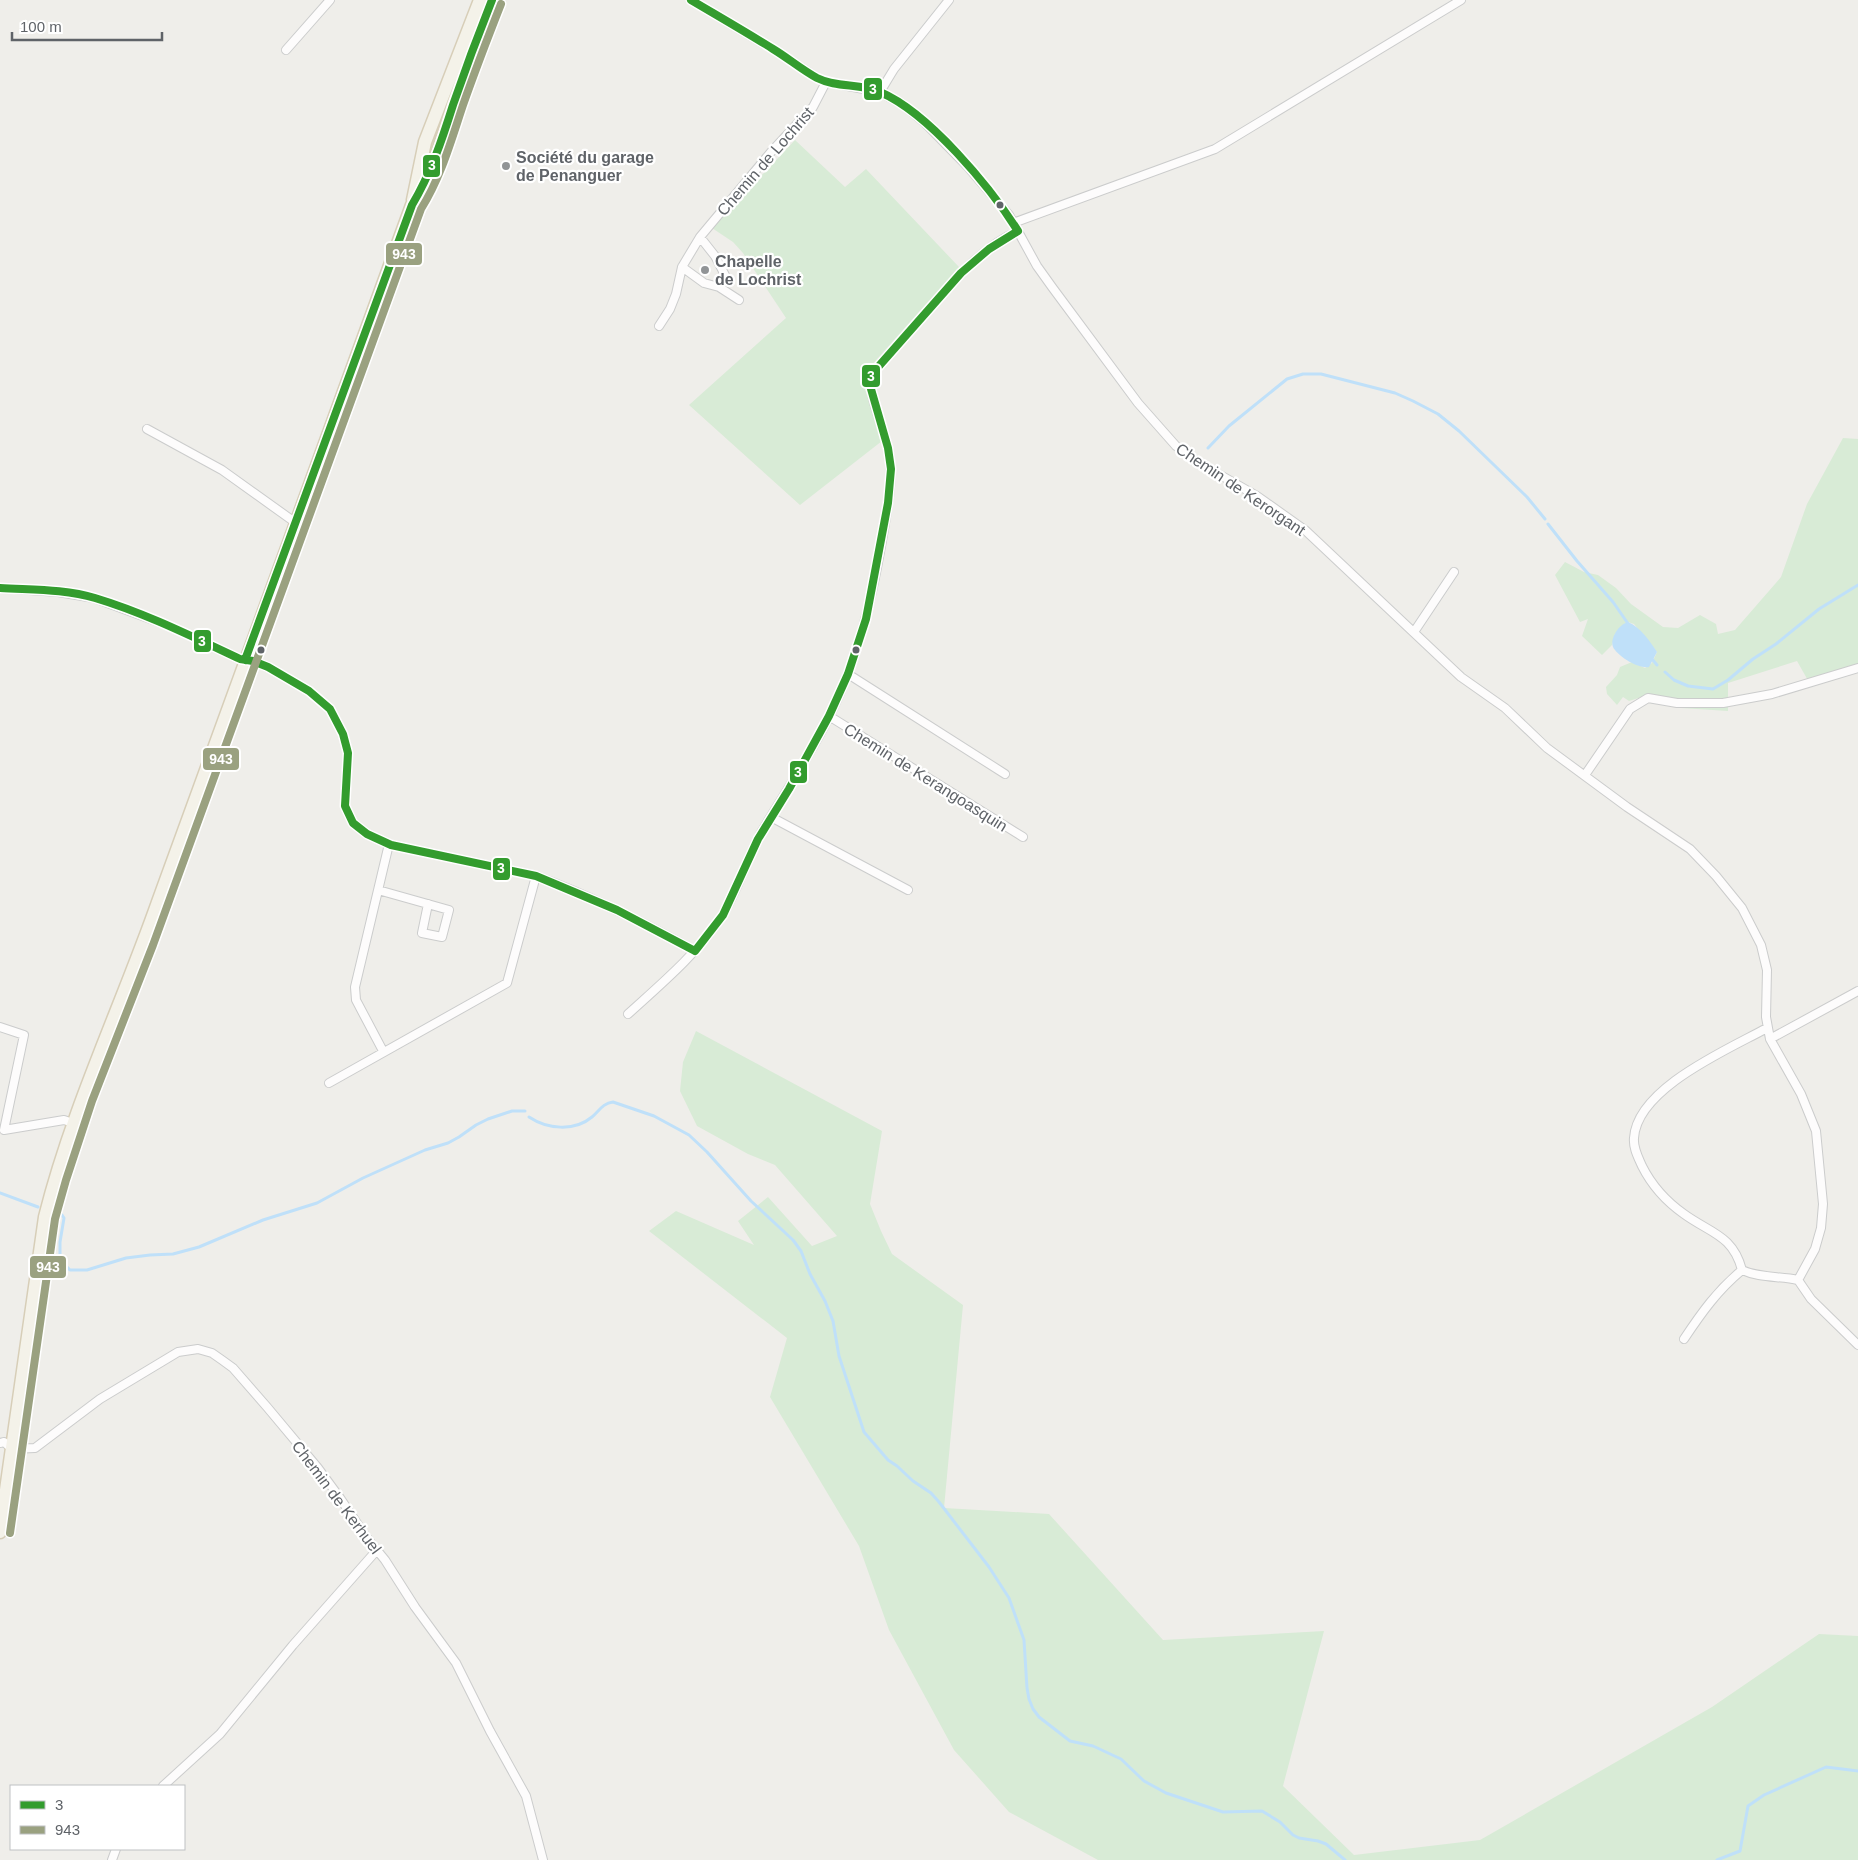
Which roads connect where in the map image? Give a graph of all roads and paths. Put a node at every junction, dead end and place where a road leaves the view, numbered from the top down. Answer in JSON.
{"nodes":[{"id":1,"x":330,"y":0,"type":"edge"},
{"id":2,"x":480,"y":0,"type":"edge"},
{"id":3,"x":492,"y":0,"type":"edge"},
{"id":4,"x":691,"y":0,"type":"edge"},
{"id":5,"x":949,"y":0,"type":"edge"},
{"id":6,"x":1461,"y":0,"type":"edge"},
{"id":7,"x":286,"y":50,"type":"dead end"},
{"id":8,"x":826,"y":82,"type":"junction"},
{"id":9,"x":880,"y":92,"type":"junction"},
{"id":10,"x":412,"y":205,"type":"junction"},
{"id":11,"x":1013,"y":223,"type":"junction"},
{"id":12,"x":1018,"y":231,"type":"junction"},
{"id":13,"x":700,"y":237,"type":"junction"},
{"id":14,"x":682,"y":267,"type":"junction"},
{"id":15,"x":719,"y":287,"type":"junction"},
{"id":16,"x":739,"y":300,"type":"dead end"},
{"id":17,"x":658,"y":326,"type":"dead end"},
{"id":18,"x":147,"y":429,"type":"dead end"},
{"id":19,"x":296,"y":523,"type":"junction"},
{"id":20,"x":1454,"y":572,"type":"dead end"},
{"id":21,"x":0,"y":588,"type":"edge"},
{"id":22,"x":1414,"y":632,"type":"junction"},
{"id":23,"x":245,"y":660,"type":"junction"},
{"id":24,"x":1858,"y":668,"type":"edge"},
{"id":25,"x":848,"y":674,"type":"junction"},
{"id":26,"x":829,"y":716,"type":"junction"},
{"id":27,"x":1518,"y":730,"type":"dead end"},
{"id":28,"x":1530,"y":733,"type":"junction"},
{"id":29,"x":1005,"y":774,"type":"dead end"},
{"id":30,"x":1585,"y":775,"type":"junction"},
{"id":31,"x":771,"y":817,"type":"junction"},
{"id":32,"x":1023,"y":837,"type":"dead end"},
{"id":33,"x":389,"y":844,"type":"junction"},
{"id":34,"x":536,"y":876,"type":"junction"},
{"id":35,"x":378,"y":890,"type":"junction"},
{"id":36,"x":908,"y":890,"type":"dead end"},
{"id":37,"x":428,"y":904,"type":"junction"},
{"id":38,"x":694,"y":951,"type":"junction"},
{"id":39,"x":1858,"y":991,"type":"edge"},
{"id":40,"x":628,"y":1014,"type":"dead end"},
{"id":41,"x":0,"y":1027,"type":"edge"},
{"id":42,"x":1767,"y":1028,"type":"junction"},
{"id":43,"x":1770,"y":1039,"type":"junction"},
{"id":44,"x":383,"y":1051,"type":"junction"},
{"id":45,"x":329,"y":1083,"type":"dead end"},
{"id":46,"x":73,"y":1123,"type":"junction"},
{"id":47,"x":1742,"y":1270,"type":"junction"},
{"id":48,"x":1798,"y":1280,"type":"junction"},
{"id":49,"x":1684,"y":1339,"type":"dead end"},
{"id":50,"x":1858,"y":1345,"type":"edge"},
{"id":51,"x":0,"y":1443,"type":"edge"},
{"id":52,"x":12,"y":1449,"type":"junction"},
{"id":53,"x":0,"y":1532,"type":"edge"},
{"id":54,"x":376,"y":1550,"type":"junction"},
{"id":55,"x":164,"y":1785,"type":"edge"},
{"id":56,"x":543,"y":1860,"type":"edge"}],
"edges":[{"from":1,"to":7,"type":"street"},
{"from":2,"to":10,"type":"main road"},
{"from":3,"to":10,"type":"main road"},
{"from":4,"to":8,"type":"street"},
{"from":5,"to":9,"type":"street"},
{"from":6,"to":11,"type":"street"},
{"from":8,"to":9,"type":"street"},
{"from":8,"to":13,"type":"street","name":"Chemin de Lochrist"},
{"from":9,"to":11,"type":"street","name":"Chemin de Kerorgant"},
{"from":10,"to":19,"type":"main road"},
{"from":11,"to":12,"type":"street","name":"Chemin de Kerorgant"},
{"from":12,"to":22,"type":"street","name":"Chemin de Kerorgant"},
{"from":12,"to":25,"type":"street","name":"Chemin de Kerangoasquin"},
{"from":13,"to":14,"type":"street","name":"Chemin de Lochrist"},
{"from":13,"to":15,"type":"street"},
{"from":14,"to":15,"type":"street"},
{"from":14,"to":17,"type":"street","name":"Chemin de Lochrist"},
{"from":15,"to":16,"type":"street"},
{"from":18,"to":19,"type":"street"},
{"from":19,"to":23,"type":"main road"},
{"from":20,"to":22,"type":"street"},
{"from":21,"to":23,"type":"street"},
{"from":22,"to":28,"type":"street","name":"Chemin de Kerorgant"},
{"from":23,"to":33,"type":"street"},
{"from":23,"to":46,"type":"main road"},
{"from":24,"to":30,"type":"street"},
{"from":25,"to":26,"type":"street","name":"Chemin de Kerangoasquin"},
{"from":25,"to":29,"type":"street"},
{"from":26,"to":31,"type":"street","name":"Chemin de Kerangoasquin"},
{"from":26,"to":32,"type":"street","name":"Chemin de Kerangoasquin"},
{"from":27,"to":28,"type":"street"},
{"from":28,"to":30,"type":"street","name":"Chemin de Kerorgant"},
{"from":30,"to":42,"type":"street","name":"Chemin de Kerorgant"},
{"from":31,"to":36,"type":"street"},
{"from":31,"to":38,"type":"street","name":"Chemin de Kerangoasquin"},
{"from":33,"to":34,"type":"street"},
{"from":33,"to":35,"type":"street"},
{"from":34,"to":38,"type":"street"},
{"from":34,"to":44,"type":"street"},
{"from":35,"to":37,"type":"street"},
{"from":35,"to":44,"type":"street"},
{"from":37,"to":37,"type":"street"},
{"from":38,"to":40,"type":"street","name":"Chemin de Kerangoasquin"},
{"from":39,"to":43,"type":"street"},
{"from":41,"to":46,"type":"street"},
{"from":42,"to":43,"type":"street","name":"Chemin de Kerorgant"},
{"from":42,"to":47,"type":"street"},
{"from":43,"to":48,"type":"street","name":"Chemin de Kerorgant"},
{"from":44,"to":45,"type":"street"},
{"from":46,"to":52,"type":"main road"},
{"from":47,"to":48,"type":"street"},
{"from":47,"to":49,"type":"street"},
{"from":48,"to":50,"type":"street"},
{"from":51,"to":52,"type":"street"},
{"from":52,"to":53,"type":"main road"},
{"from":52,"to":54,"type":"street","name":"Chemin de Kerhuel"},
{"from":54,"to":55,"type":"street"},
{"from":54,"to":56,"type":"street","name":"Chemin de Kerhuel"}]}
